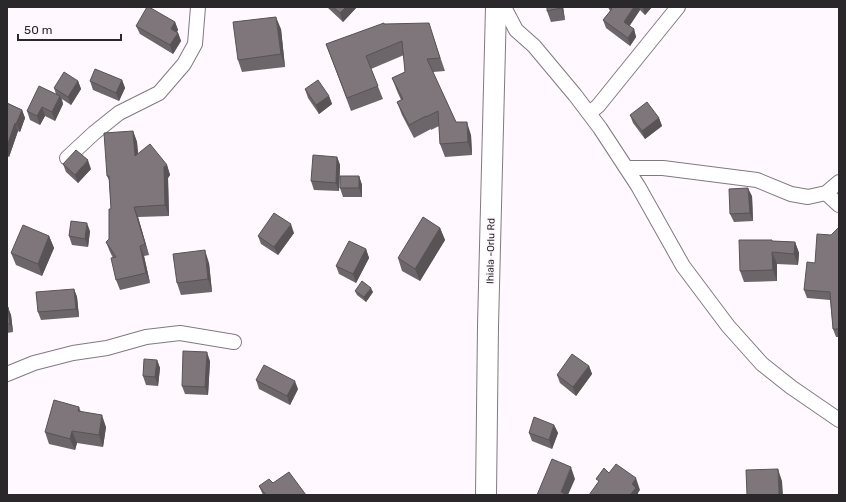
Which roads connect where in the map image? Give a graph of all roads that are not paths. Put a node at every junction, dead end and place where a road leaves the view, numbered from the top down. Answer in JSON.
{"nodes":[{"id":1,"x":198,"y":7,"type":"edge"},
{"id":2,"x":496,"y":7,"type":"edge"},
{"id":3,"x":504,"y":7,"type":"edge"},
{"id":4,"x":678,"y":7,"type":"edge"},
{"id":5,"x":589,"y":113,"type":"junction"},
{"id":6,"x":67,"y":158,"type":"edge"},
{"id":7,"x":627,"y":168,"type":"junction"},
{"id":8,"x":839,"y":182,"type":"edge"},
{"id":9,"x":826,"y":193,"type":"junction"},
{"id":10,"x":839,"y":205,"type":"edge"},
{"id":11,"x":234,"y":342,"type":"dead end"},
{"id":12,"x":7,"y":374,"type":"edge"},
{"id":13,"x":839,"y":420,"type":"edge"},
{"id":14,"x":486,"y":495,"type":"edge"}],
"edges":[{"from":1,"to":6,"type":"street"},
{"from":2,"to":14,"type":"main road","name":"Ihiala -Orlu Rd"},
{"from":3,"to":5,"type":"street"},
{"from":4,"to":5,"type":"street"},
{"from":5,"to":7,"type":"street"},
{"from":7,"to":9,"type":"street"},
{"from":7,"to":13,"type":"street"},
{"from":8,"to":9,"type":"street"},
{"from":9,"to":10,"type":"street"},
{"from":11,"to":12,"type":"street"}]}
